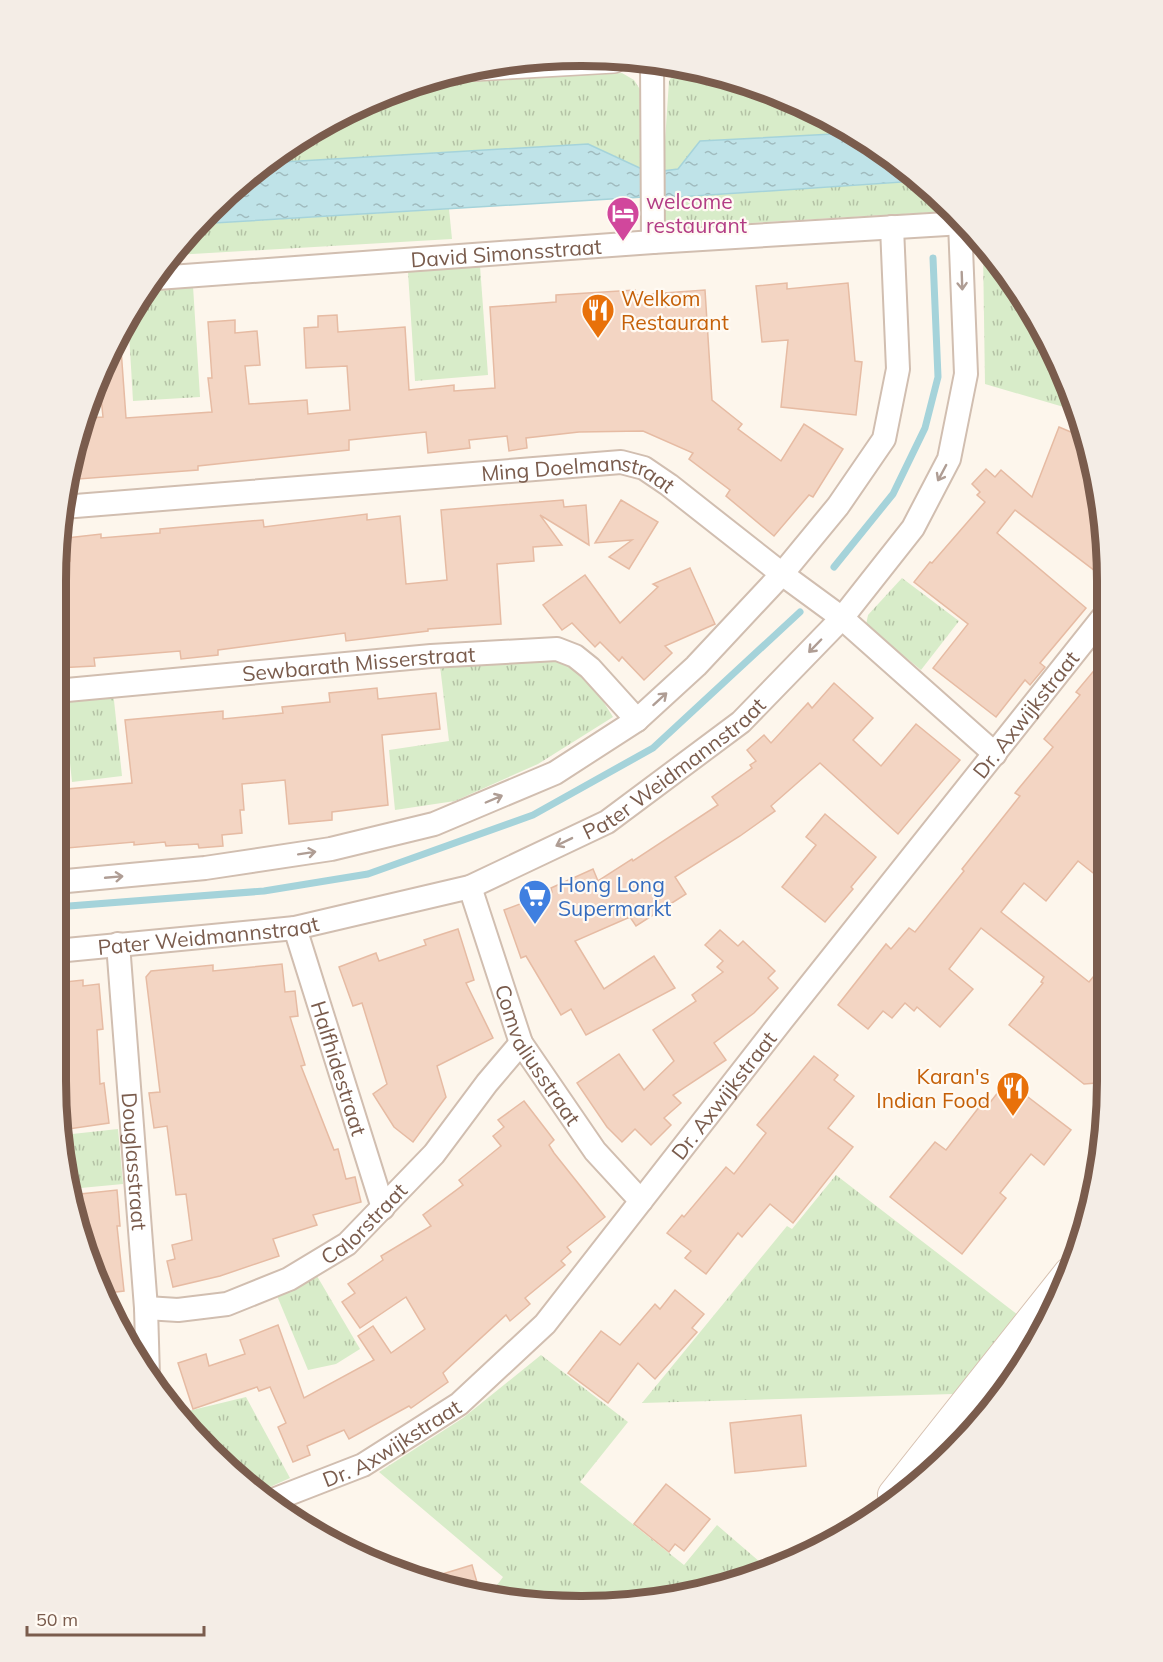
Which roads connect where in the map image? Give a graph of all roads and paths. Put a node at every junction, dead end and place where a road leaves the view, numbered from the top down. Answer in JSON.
{"nodes":[{"id":1,"x":652,"y":71,"type":"edge"},
{"id":2,"x":952,"y":224,"type":"edge"},
{"id":3,"x":892,"y":227,"type":"junction"},
{"id":4,"x":962,"y":235,"type":"edge"},
{"id":5,"x":654,"y":242,"type":"junction"},
{"id":6,"x":166,"y":277,"type":"edge"},
{"id":7,"x":71,"y":506,"type":"edge"},
{"id":8,"x":782,"y":574,"type":"junction"},
{"id":9,"x":842,"y":618,"type":"junction"},
{"id":10,"x":1097,"y":625,"type":"edge"},
{"id":11,"x":66,"y":689,"type":"edge"},
{"id":12,"x":637,"y":720,"type":"junction"},
{"id":13,"x":995,"y":754,"type":"junction"},
{"id":14,"x":66,"y":881,"type":"edge"},
{"id":15,"x":470,"y":887,"type":"junction"},
{"id":16,"x":295,"y":928,"type":"junction"},
{"id":17,"x":118,"y":944,"type":"junction"},
{"id":18,"x":66,"y":950,"type":"edge"},
{"id":19,"x":521,"y":1043,"type":"junction"},
{"id":20,"x":641,"y":1201,"type":"junction"},
{"id":21,"x":383,"y":1208,"type":"junction"},
{"id":22,"x":1047,"y":1303,"type":"edge"},
{"id":23,"x":146,"y":1308,"type":"junction"},
{"id":24,"x":147,"y":1358,"type":"edge"},
{"id":25,"x":905,"y":1481,"type":"edge"},
{"id":26,"x":279,"y":1497,"type":"edge"}],
"edges":[{"from":1,"to":5,"type":"street"},
{"from":2,"to":3,"type":"street","name":"David Simonsstraat"},
{"from":3,"to":5,"type":"street","name":"David Simonsstraat"},
{"from":3,"to":8,"type":"street"},
{"from":4,"to":9,"type":"street","name":"Pater Weidmannstraat","one_way":true},
{"from":5,"to":6,"type":"street","name":"David Simonsstraat"},
{"from":7,"to":8,"type":"street","name":"Ming Doelmanstraat"},
{"from":8,"to":9,"type":"street","name":"Ming Doelmanstraat"},
{"from":12,"to":8,"type":"street","one_way":true},
{"from":9,"to":13,"type":"street","name":"Ming Doelmanstraat"},
{"from":9,"to":15,"type":"street","name":"Pater Weidmannstraat","one_way":true},
{"from":10,"to":13,"type":"street","name":"Dr. Axwijkstraat"},
{"from":11,"to":12,"type":"street","name":"Sewbarath Misserstraat"},
{"from":14,"to":12,"type":"street","one_way":true},
{"from":13,"to":20,"type":"street","name":"Dr. Axwijkstraat"},
{"from":15,"to":16,"type":"street","name":"Pater Weidmannstraat"},
{"from":15,"to":19,"type":"street","name":"Comvaliusstraat"},
{"from":16,"to":17,"type":"street","name":"Pater Weidmannstraat"},
{"from":16,"to":21,"type":"street","name":"Halfhidestraat"},
{"from":17,"to":18,"type":"street","name":"Pater Weidmannstraat"},
{"from":17,"to":23,"type":"street","name":"Douglasstraat"},
{"from":19,"to":20,"type":"street","name":"Comvaliusstraat"},
{"from":19,"to":21,"type":"street","name":"Calorstraat"},
{"from":20,"to":26,"type":"street","name":"Dr. Axwijkstraat"},
{"from":21,"to":23,"type":"street","name":"Calorstraat"},
{"from":22,"to":25,"type":"main road"},
{"from":23,"to":24,"type":"street","name":"Douglasstraat"}]}
